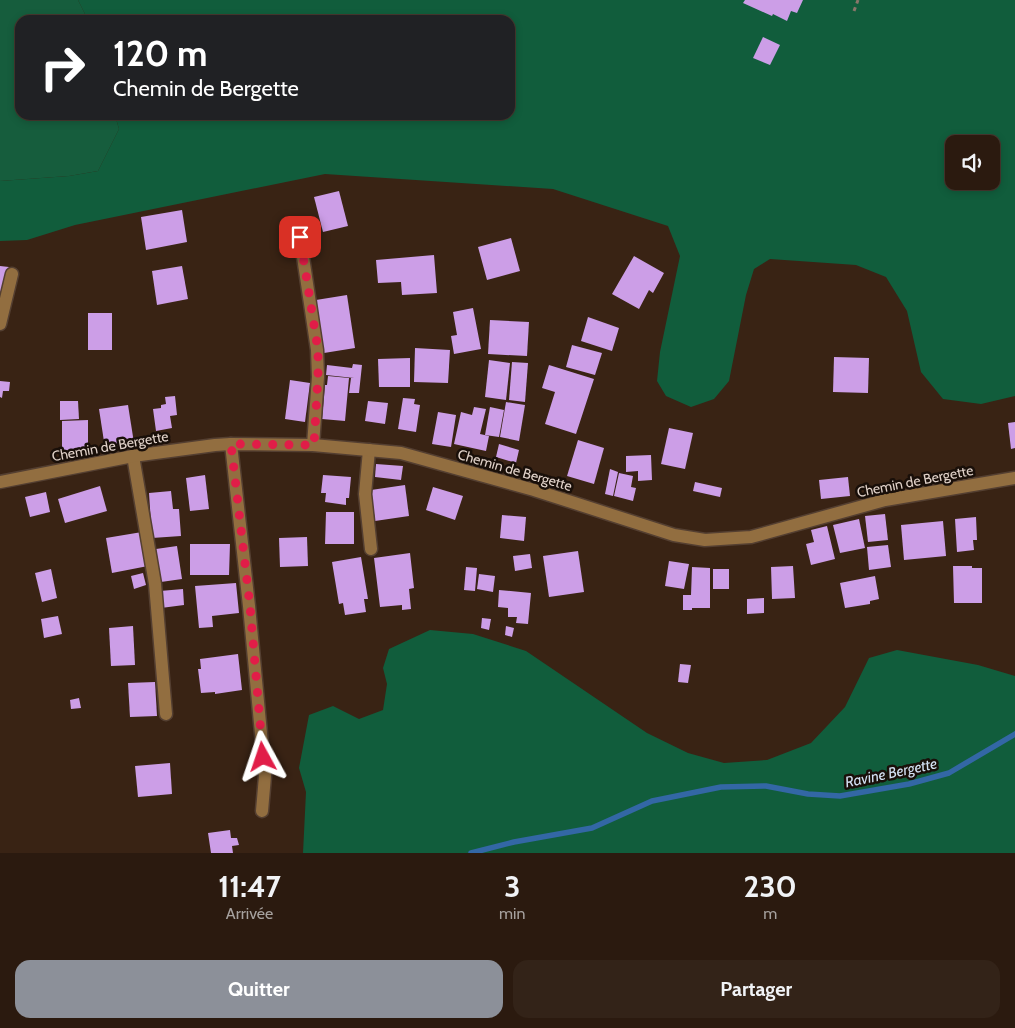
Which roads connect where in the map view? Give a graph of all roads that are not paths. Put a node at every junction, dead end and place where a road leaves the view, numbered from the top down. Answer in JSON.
{"nodes":[{"id":1,"x":300,"y":237,"type":"dead end"},
{"id":2,"x":12,"y":274,"type":"dead end"},
{"id":3,"x":0,"y":324,"type":"edge"},
{"id":4,"x":231,"y":444,"type":"junction"},
{"id":5,"x":314,"y":445,"type":"junction"},
{"id":6,"x":369,"y":450,"type":"junction"},
{"id":7,"x":133,"y":456,"type":"junction"},
{"id":8,"x":1015,"y":478,"type":"edge"},
{"id":9,"x":0,"y":482,"type":"edge"},
{"id":10,"x":371,"y":549,"type":"dead end"},
{"id":11,"x":166,"y":714,"type":"dead end"},
{"id":12,"x":262,"y":811,"type":"dead end"}],
"edges":[{"from":1,"to":5,"type":"street"},
{"from":2,"to":3,"type":"street"},
{"from":4,"to":5,"type":"street","name":"Chemin de Bergette"},
{"from":4,"to":7,"type":"street","name":"Chemin de Bergette"},
{"from":4,"to":12,"type":"street"},
{"from":5,"to":6,"type":"street","name":"Chemin de Bergette"},
{"from":6,"to":8,"type":"street","name":"Chemin de Bergette"},
{"from":6,"to":10,"type":"street"},
{"from":7,"to":9,"type":"street","name":"Chemin de Bergette"},
{"from":7,"to":11,"type":"street"}]}
